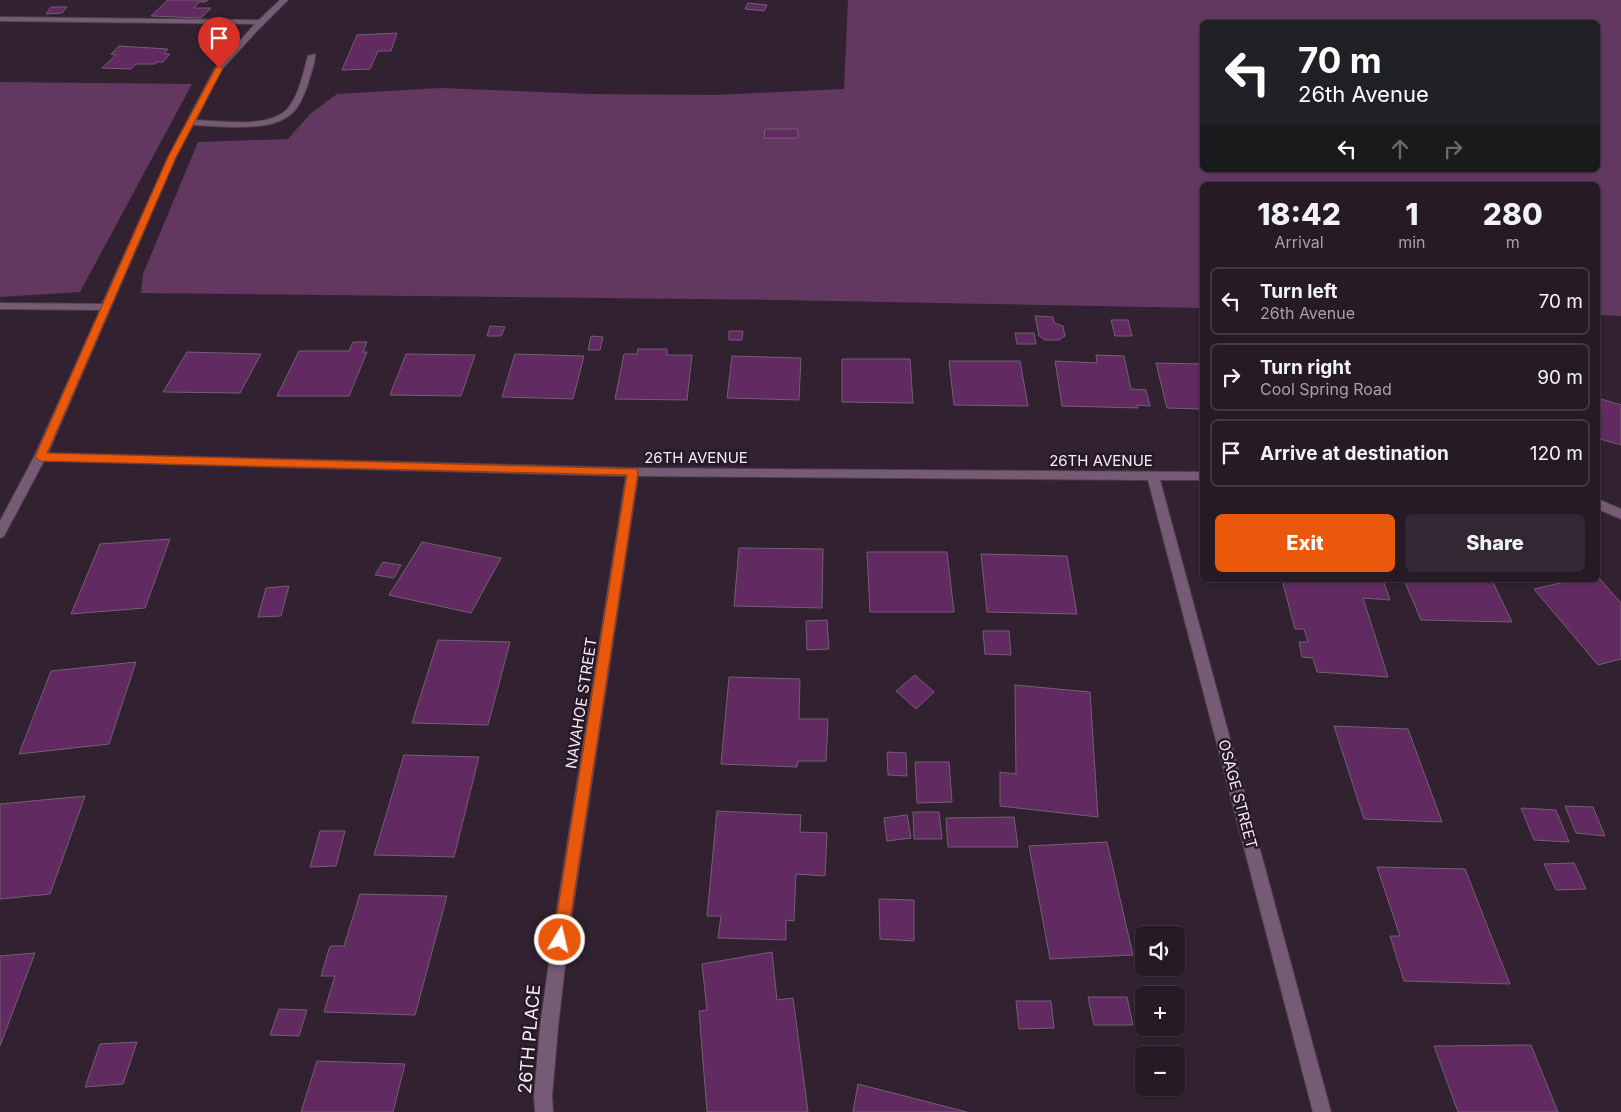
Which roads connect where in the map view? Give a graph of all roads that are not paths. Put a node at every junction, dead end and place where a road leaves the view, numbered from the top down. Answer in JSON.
{"nodes":[{"id":1,"x":284,"y":0,"type":"edge"},
{"id":2,"x":0,"y":19,"type":"edge"},
{"id":3,"x":261,"y":22,"type":"junction"},
{"id":4,"x":312,"y":56,"type":"dead end"},
{"id":5,"x":190,"y":122,"type":"junction"},
{"id":6,"x":0,"y":306,"type":"edge"},
{"id":7,"x":106,"y":307,"type":"junction"},
{"id":8,"x":40,"y":457,"type":"junction"},
{"id":9,"x":633,"y":472,"type":"junction"},
{"id":10,"x":1153,"y":476,"type":"junction"},
{"id":11,"x":1200,"y":476,"type":"edge"},
{"id":12,"x":1600,"y":505,"type":"edge"},
{"id":13,"x":1621,"y":514,"type":"edge"},
{"id":14,"x":0,"y":532,"type":"edge"},
{"id":15,"x":560,"y":940,"type":"joint"},
{"id":16,"x":544,"y":1112,"type":"edge"},
{"id":17,"x":1322,"y":1112,"type":"edge"}],
"edges":[{"from":1,"to":3,"type":"street"},
{"from":2,"to":3,"type":"street"},
{"from":3,"to":5,"type":"street"},
{"from":4,"to":5,"type":"street"},
{"from":5,"to":7,"type":"street"},
{"from":6,"to":7,"type":"street"},
{"from":7,"to":8,"type":"street"},
{"from":8,"to":9,"type":"street","name":"26TH AVENUE"},
{"from":8,"to":14,"type":"street"},
{"from":9,"to":10,"type":"street","name":"26TH AVENUE"},
{"from":9,"to":15,"type":"street","name":"NAVAHOE STREET"},
{"from":10,"to":11,"type":"street","name":"26TH AVENUE"},
{"from":10,"to":17,"type":"street","name":"OSAGE STREET"},
{"from":12,"to":13,"type":"street"},
{"from":15,"to":16,"type":"street","name":"26TH PLACE"}]}
